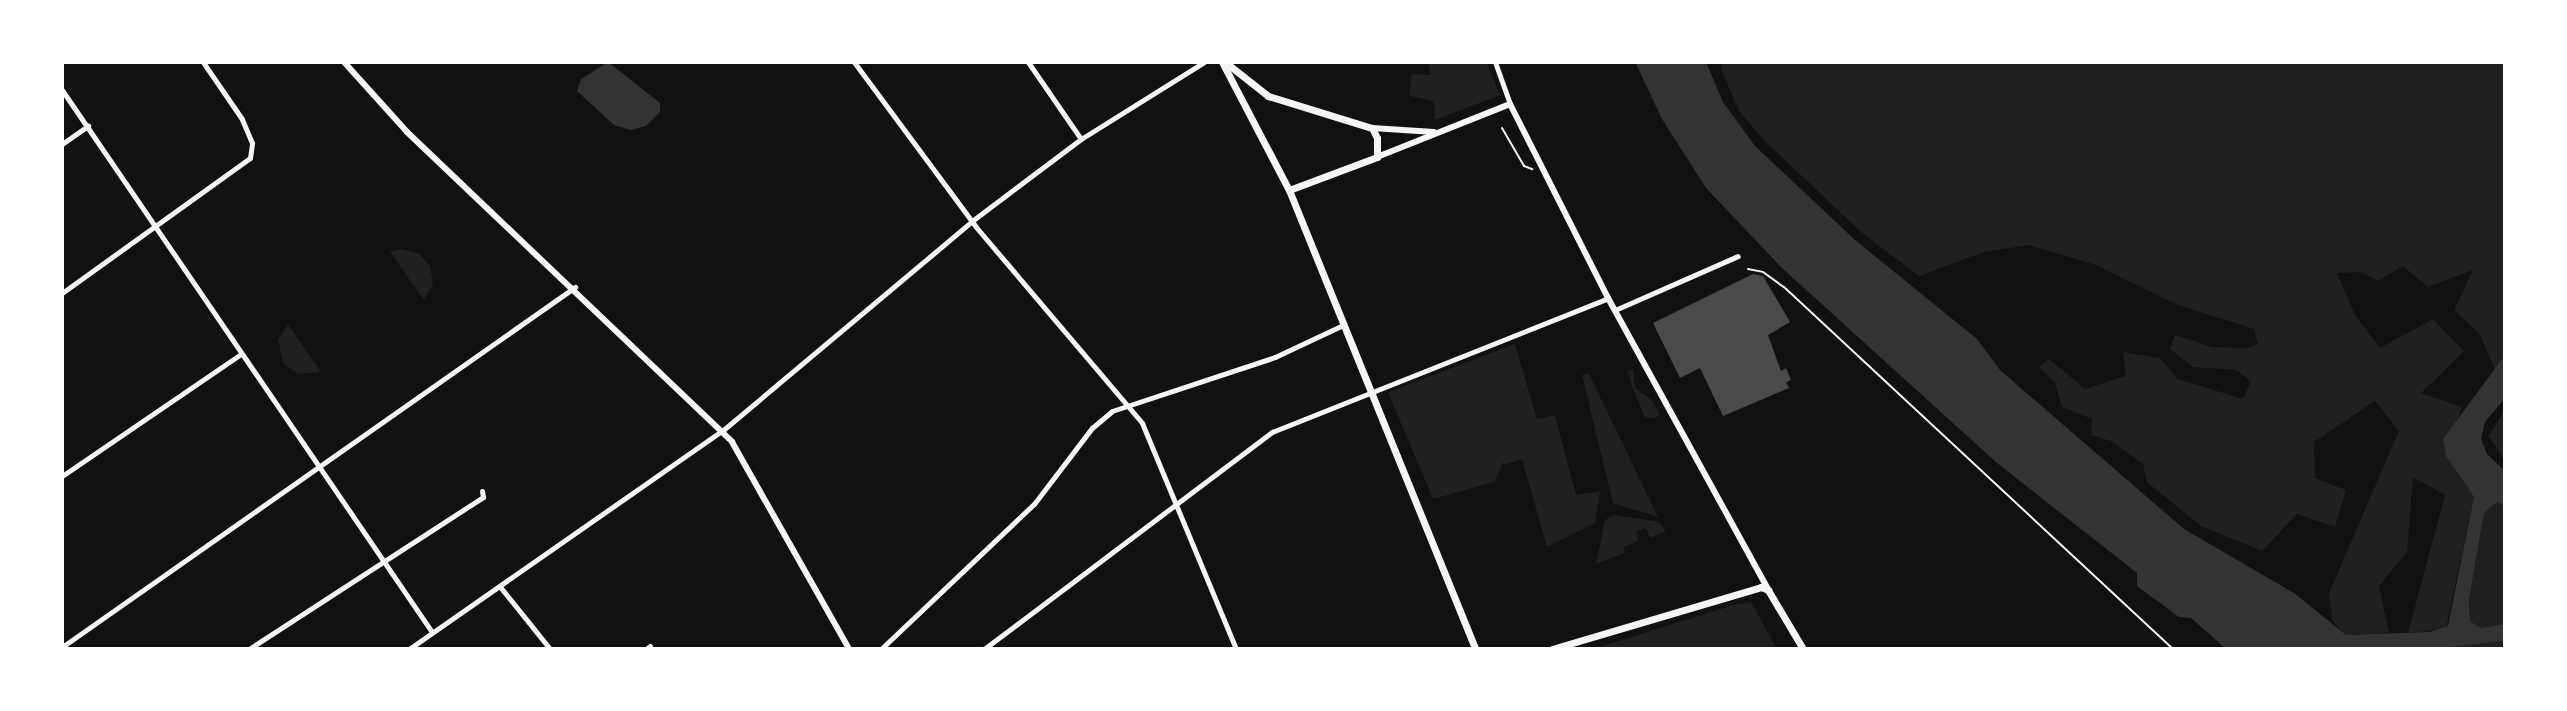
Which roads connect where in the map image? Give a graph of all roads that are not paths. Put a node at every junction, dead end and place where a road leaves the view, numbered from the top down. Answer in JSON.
{"nodes":[{"id":1,"x":203,"y":62,"type":"edge"},
{"id":2,"x":344,"y":62,"type":"edge"},
{"id":3,"x":854,"y":62,"type":"edge"},
{"id":4,"x":1028,"y":62,"type":"edge"},
{"id":5,"x":1204,"y":62,"type":"edge"},
{"id":6,"x":1224,"y":62,"type":"edge"},
{"id":7,"x":1495,"y":62,"type":"edge"},
{"id":8,"x":62,"y":90,"type":"edge"},
{"id":9,"x":1510,"y":104,"type":"junction"},
{"id":10,"x":88,"y":126,"type":"junction"},
{"id":11,"x":1372,"y":128,"type":"junction"},
{"id":12,"x":1442,"y":132,"type":"junction"},
{"id":13,"x":1081,"y":139,"type":"junction"},
{"id":14,"x":62,"y":144,"type":"edge"},
{"id":15,"x":1377,"y":157,"type":"junction"},
{"id":16,"x":1289,"y":190,"type":"junction"},
{"id":17,"x":972,"y":221,"type":"junction"},
{"id":18,"x":156,"y":227,"type":"junction"},
{"id":19,"x":1738,"y":256,"type":"dead end"},
{"id":20,"x":575,"y":287,"type":"junction"},
{"id":21,"x":62,"y":293,"type":"edge"},
{"id":22,"x":1608,"y":298,"type":"junction"},
{"id":23,"x":1615,"y":310,"type":"junction"},
{"id":24,"x":1345,"y":324,"type":"junction"},
{"id":25,"x":241,"y":354,"type":"junction"},
{"id":26,"x":1371,"y":390,"type":"junction"},
{"id":27,"x":1126,"y":405,"type":"junction"},
{"id":28,"x":722,"y":431,"type":"junction"},
{"id":29,"x":318,"y":468,"type":"junction"},
{"id":30,"x":62,"y":476,"type":"edge"},
{"id":31,"x":482,"y":491,"type":"dead end"},
{"id":32,"x":1177,"y":500,"type":"junction"},
{"id":33,"x":381,"y":560,"type":"junction"},
{"id":34,"x":501,"y":588,"type":"junction"},
{"id":35,"x":1768,"y":590,"type":"junction"},
{"id":36,"x":432,"y":632,"type":"junction"},
{"id":37,"x":62,"y":647,"type":"edge"},
{"id":38,"x":249,"y":649,"type":"edge"},
{"id":39,"x":409,"y":649,"type":"edge"},
{"id":40,"x":550,"y":649,"type":"edge"},
{"id":41,"x":849,"y":649,"type":"edge"},
{"id":42,"x":881,"y":649,"type":"edge"},
{"id":43,"x":984,"y":649,"type":"edge"},
{"id":44,"x":1236,"y":649,"type":"edge"},
{"id":45,"x":1475,"y":649,"type":"edge"},
{"id":46,"x":1552,"y":649,"type":"edge"},
{"id":47,"x":1803,"y":649,"type":"edge"},
{"id":48,"x":2184,"y":649,"type":"edge"},
{"id":49,"x":2199,"y":649,"type":"edge"}],
"edges":[{"from":1,"to":18,"type":"street"},
{"from":2,"to":20,"type":"street"},
{"from":3,"to":17,"type":"street"},
{"from":4,"to":13,"type":"street"},
{"from":5,"to":13,"type":"street"},
{"from":6,"to":11,"type":"main road"},
{"from":6,"to":16,"type":"main road"},
{"from":7,"to":9,"type":"street"},
{"from":8,"to":10,"type":"street"},
{"from":9,"to":12,"type":"street"},
{"from":9,"to":22,"type":"street"},
{"from":10,"to":14,"type":"street"},
{"from":10,"to":18,"type":"street"},
{"from":11,"to":12,"type":"street"},
{"from":11,"to":15,"type":"main road"},
{"from":12,"to":15,"type":"street"},
{"from":13,"to":17,"type":"street"},
{"from":15,"to":16,"type":"main road"},
{"from":16,"to":24,"type":"main road"},
{"from":17,"to":27,"type":"street"},
{"from":17,"to":28,"type":"street"},
{"from":18,"to":21,"type":"street"},
{"from":18,"to":25,"type":"street"},
{"from":19,"to":23,"type":"street"},
{"from":20,"to":28,"type":"street"},
{"from":20,"to":29,"type":"street"},
{"from":22,"to":23,"type":"street"},
{"from":22,"to":26,"type":"street"},
{"from":23,"to":35,"type":"street"},
{"from":24,"to":26,"type":"main road"},
{"from":24,"to":27,"type":"street"},
{"from":25,"to":29,"type":"street"},
{"from":25,"to":30,"type":"street"},
{"from":26,"to":32,"type":"street"},
{"from":26,"to":45,"type":"main road"},
{"from":27,"to":32,"type":"street"},
{"from":27,"to":42,"type":"street"},
{"from":28,"to":34,"type":"street"},
{"from":28,"to":41,"type":"street"},
{"from":29,"to":33,"type":"street"},
{"from":29,"to":37,"type":"street"},
{"from":31,"to":33,"type":"street"},
{"from":32,"to":43,"type":"street"},
{"from":32,"to":44,"type":"street"},
{"from":33,"to":36,"type":"street"},
{"from":33,"to":38,"type":"street"},
{"from":34,"to":36,"type":"street"},
{"from":34,"to":40,"type":"street"},
{"from":35,"to":46,"type":"main road"},
{"from":35,"to":47,"type":"main road"},
{"from":36,"to":39,"type":"street"},
{"from":48,"to":49,"type":"street"}]}
